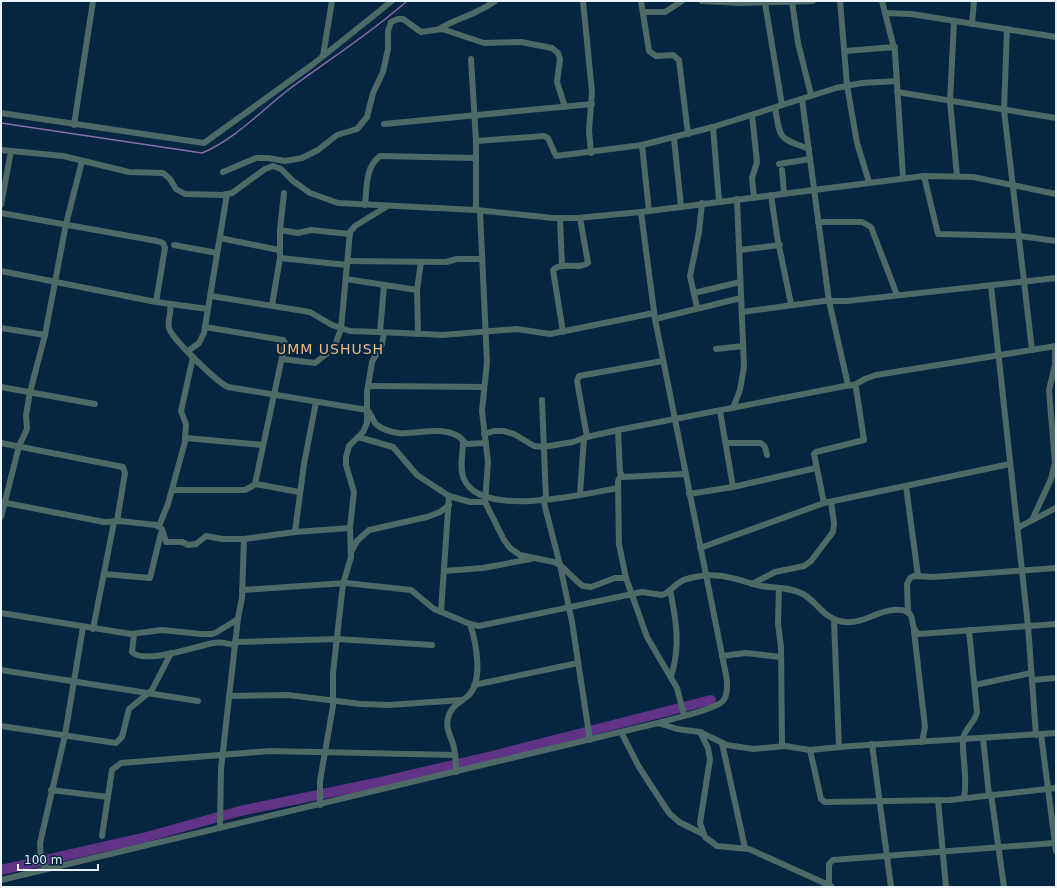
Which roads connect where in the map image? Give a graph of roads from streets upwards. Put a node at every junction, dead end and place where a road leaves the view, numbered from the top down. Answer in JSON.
{"nodes":[{"id":1,"x":92,"y":1,"type":"edge"},
{"id":2,"x":332,"y":1,"type":"edge"},
{"id":3,"x":392,"y":1,"type":"edge"},
{"id":4,"x":495,"y":1,"type":"edge"},
{"id":5,"x":583,"y":1,"type":"edge"},
{"id":6,"x":641,"y":1,"type":"edge"},
{"id":7,"x":682,"y":1,"type":"edge"},
{"id":8,"x":702,"y":1,"type":"edge"},
{"id":9,"x":710,"y":1,"type":"edge"},
{"id":10,"x":813,"y":1,"type":"edge"},
{"id":11,"x":840,"y":1,"type":"edge"},
{"id":12,"x":882,"y":1,"type":"edge"},
{"id":13,"x":974,"y":1,"type":"edge"},
{"id":14,"x":792,"y":2,"type":"junction"},
{"id":15,"x":765,"y":3,"type":"junction"},
{"id":16,"x":643,"y":12,"type":"junction"},
{"id":17,"x":885,"y":12,"type":"junction"},
{"id":18,"x":954,"y":21,"type":"junction"},
{"id":19,"x":972,"y":24,"type":"junction"},
{"id":20,"x":439,"y":29,"type":"junction"},
{"id":21,"x":1008,"y":29,"type":"junction"},
{"id":22,"x":1056,"y":37,"type":"edge"},
{"id":23,"x":894,"y":47,"type":"junction"},
{"id":24,"x":845,"y":51,"type":"junction"},
{"id":25,"x":323,"y":56,"type":"junction"},
{"id":26,"x":471,"y":59,"type":"dead end"},
{"id":27,"x":897,"y":81,"type":"junction"},
{"id":28,"x":847,"y":85,"type":"junction"},
{"id":29,"x":897,"y":92,"type":"junction"},
{"id":30,"x":811,"y":95,"type":"junction"},
{"id":31,"x":802,"y":98,"type":"junction"},
{"id":32,"x":950,"y":101,"type":"junction"},
{"id":33,"x":592,"y":104,"type":"junction"},
{"id":34,"x":782,"y":105,"type":"junction"},
{"id":35,"x":565,"y":106,"type":"junction"},
{"id":36,"x":775,"y":108,"type":"junction"},
{"id":37,"x":1004,"y":110,"type":"junction"},
{"id":38,"x":1,"y":113,"type":"edge"},
{"id":39,"x":752,"y":115,"type":"junction"},
{"id":40,"x":474,"y":116,"type":"junction"},
{"id":41,"x":1056,"y":118,"type":"edge"},
{"id":42,"x":384,"y":124,"type":"dead end"},
{"id":43,"x":74,"y":125,"type":"junction"},
{"id":44,"x":713,"y":127,"type":"junction"},
{"id":45,"x":688,"y":134,"type":"junction"},
{"id":46,"x":674,"y":138,"type":"junction"},
{"id":47,"x":476,"y":141,"type":"junction"},
{"id":48,"x":642,"y":145,"type":"junction"},
{"id":49,"x":809,"y":149,"type":"junction"},
{"id":50,"x":1,"y":150,"type":"edge"},
{"id":51,"x":11,"y":151,"type":"junction"},
{"id":52,"x":591,"y":153,"type":"junction"},
{"id":53,"x":476,"y":158,"type":"junction"},
{"id":54,"x":810,"y":159,"type":"junction"},
{"id":55,"x":82,"y":161,"type":"junction"},
{"id":56,"x":278,"y":164,"type":"junction"},
{"id":57,"x":223,"y":172,"type":"dead end"},
{"id":58,"x":924,"y":176,"type":"junction"},
{"id":59,"x":957,"y":176,"type":"junction"},
{"id":60,"x":903,"y":178,"type":"junction"},
{"id":61,"x":869,"y":182,"type":"junction"},
{"id":62,"x":1012,"y":186,"type":"junction"},
{"id":63,"x":814,"y":189,"type":"junction"},
{"id":64,"x":284,"y":193,"type":"dead end"},
{"id":65,"x":784,"y":193,"type":"junction"},
{"id":66,"x":227,"y":194,"type":"junction"},
{"id":67,"x":1056,"y":194,"type":"edge"},
{"id":68,"x":771,"y":195,"type":"junction"},
{"id":69,"x":754,"y":197,"type":"junction"},
{"id":70,"x":736,"y":199,"type":"junction"},
{"id":71,"x":719,"y":201,"type":"junction"},
{"id":72,"x":702,"y":203,"type":"junction"},
{"id":73,"x":1,"y":205,"type":"edge"},
{"id":74,"x":365,"y":205,"type":"junction"},
{"id":75,"x":681,"y":206,"type":"junction"},
{"id":76,"x":386,"y":207,"type":"junction"},
{"id":77,"x":478,"y":211,"type":"junction"},
{"id":78,"x":649,"y":211,"type":"junction"},
{"id":79,"x":641,"y":212,"type":"junction"},
{"id":80,"x":1,"y":213,"type":"edge"},
{"id":81,"x":560,"y":218,"type":"junction"},
{"id":82,"x":580,"y":218,"type":"junction"},
{"id":83,"x":818,"y":222,"type":"junction"},
{"id":84,"x":66,"y":224,"type":"junction"},
{"id":85,"x":280,"y":230,"type":"junction"},
{"id":86,"x":350,"y":234,"type":"junction"},
{"id":87,"x":1020,"y":236,"type":"junction"},
{"id":88,"x":220,"y":238,"type":"junction"},
{"id":89,"x":1056,"y":241,"type":"edge"},
{"id":90,"x":174,"y":245,"type":"dead end"},
{"id":91,"x":780,"y":245,"type":"junction"},
{"id":92,"x":279,"y":250,"type":"junction"},
{"id":93,"x":739,"y":250,"type":"junction"},
{"id":94,"x":217,"y":253,"type":"junction"},
{"id":95,"x":280,"y":258,"type":"junction"},
{"id":96,"x":482,"y":259,"type":"junction"},
{"id":97,"x":421,"y":262,"type":"junction"},
{"id":98,"x":347,"y":263,"type":"junction"},
{"id":99,"x":562,"y":266,"type":"junction"},
{"id":100,"x":1,"y":271,"type":"edge"},
{"id":101,"x":1056,"y":278,"type":"edge"},
{"id":102,"x":346,"y":279,"type":"junction"},
{"id":103,"x":1025,"y":281,"type":"junction"},
{"id":104,"x":55,"y":282,"type":"junction"},
{"id":105,"x":740,"y":282,"type":"junction"},
{"id":106,"x":384,"y":286,"type":"junction"},
{"id":107,"x":991,"y":286,"type":"junction"},
{"id":108,"x":417,"y":290,"type":"junction"},
{"id":109,"x":694,"y":293,"type":"junction"},
{"id":110,"x":897,"y":295,"type":"junction"},
{"id":111,"x":211,"y":296,"type":"junction"},
{"id":112,"x":741,"y":298,"type":"junction"},
{"id":113,"x":829,"y":301,"type":"junction"},
{"id":114,"x":156,"y":302,"type":"junction"},
{"id":115,"x":170,"y":304,"type":"junction"},
{"id":116,"x":791,"y":304,"type":"junction"},
{"id":117,"x":272,"y":305,"type":"junction"},
{"id":118,"x":697,"y":307,"type":"junction"},
{"id":119,"x":208,"y":309,"type":"junction"},
{"id":120,"x":742,"y":312,"type":"junction"},
{"id":121,"x":654,"y":316,"type":"junction"},
{"id":122,"x":205,"y":327,"type":"junction"},
{"id":123,"x":1,"y":328,"type":"edge"},
{"id":124,"x":341,"y":329,"type":"junction"},
{"id":125,"x":382,"y":332,"type":"junction"},
{"id":126,"x":484,"y":332,"type":"junction"},
{"id":127,"x":563,"y":332,"type":"junction"},
{"id":128,"x":418,"y":334,"type":"junction"},
{"id":129,"x":45,"y":335,"type":"junction"},
{"id":130,"x":743,"y":346,"type":"junction"},
{"id":131,"x":1056,"y":346,"type":"edge"},
{"id":132,"x":716,"y":349,"type":"dead end"},
{"id":133,"x":1032,"y":350,"type":"junction"},
{"id":134,"x":188,"y":351,"type":"junction"},
{"id":135,"x":999,"y":355,"type":"junction"},
{"id":136,"x":193,"y":357,"type":"junction"},
{"id":137,"x":282,"y":359,"type":"junction"},
{"id":138,"x":663,"y":361,"type":"junction"},
{"id":139,"x":851,"y":385,"type":"junction"},
{"id":140,"x":368,"y":386,"type":"junction"},
{"id":141,"x":1,"y":387,"type":"edge"},
{"id":142,"x":484,"y":387,"type":"junction"},
{"id":143,"x":30,"y":392,"type":"junction"},
{"id":144,"x":274,"y":395,"type":"junction"},
{"id":145,"x":542,"y":400,"type":"dead end"},
{"id":146,"x":316,"y":402,"type":"junction"},
{"id":147,"x":95,"y":404,"type":"dead end"},
{"id":148,"x":733,"y":408,"type":"junction"},
{"id":149,"x":1054,"y":409,"type":"edge"},
{"id":150,"x":367,"y":410,"type":"junction"},
{"id":151,"x":720,"y":411,"type":"junction"},
{"id":152,"x":674,"y":419,"type":"junction"},
{"id":153,"x":618,"y":430,"type":"junction"},
{"id":154,"x":484,"y":434,"type":"junction"},
{"id":155,"x":358,"y":437,"type":"junction"},
{"id":156,"x":185,"y":438,"type":"junction"},
{"id":157,"x":585,"y":438,"type":"junction"},
{"id":158,"x":463,"y":442,"type":"junction"},
{"id":159,"x":1,"y":443,"type":"edge"},
{"id":160,"x":486,"y":443,"type":"junction"},
{"id":161,"x":726,"y":444,"type":"junction"},
{"id":162,"x":263,"y":445,"type":"junction"},
{"id":163,"x":19,"y":446,"type":"junction"},
{"id":164,"x":543,"y":447,"type":"junction"},
{"id":165,"x":767,"y":455,"type":"dead end"},
{"id":166,"x":1056,"y":459,"type":"edge"},
{"id":167,"x":1010,"y":464,"type":"junction"},
{"id":168,"x":816,"y":468,"type":"junction"},
{"id":169,"x":685,"y":474,"type":"junction"},
{"id":170,"x":621,"y":475,"type":"junction"},
{"id":171,"x":255,"y":484,"type":"junction"},
{"id":172,"x":906,"y":486,"type":"junction"},
{"id":173,"x":734,"y":487,"type":"junction"},
{"id":174,"x":618,"y":488,"type":"junction"},
{"id":175,"x":172,"y":490,"type":"junction"},
{"id":176,"x":299,"y":492,"type":"junction"},
{"id":177,"x":580,"y":494,"type":"junction"},
{"id":178,"x":689,"y":494,"type":"junction"},
{"id":179,"x":449,"y":496,"type":"junction"},
{"id":180,"x":485,"y":499,"type":"junction"},
{"id":181,"x":544,"y":499,"type":"junction"},
{"id":182,"x":831,"y":502,"type":"junction"},
{"id":183,"x":3,"y":503,"type":"edge"},
{"id":184,"x":824,"y":503,"type":"junction"},
{"id":185,"x":448,"y":505,"type":"junction"},
{"id":186,"x":1056,"y":508,"type":"edge"},
{"id":187,"x":1,"y":517,"type":"edge"},
{"id":188,"x":1032,"y":520,"type":"junction"},
{"id":189,"x":116,"y":521,"type":"junction"},
{"id":190,"x":161,"y":528,"type":"junction"},
{"id":191,"x":350,"y":528,"type":"junction"},
{"id":192,"x":1017,"y":528,"type":"junction"},
{"id":193,"x":295,"y":532,"type":"junction"},
{"id":194,"x":244,"y":539,"type":"junction"},
{"id":195,"x":700,"y":548,"type":"junction"},
{"id":196,"x":351,"y":552,"type":"junction"},
{"id":197,"x":535,"y":558,"type":"junction"},
{"id":198,"x":560,"y":565,"type":"junction"},
{"id":199,"x":1056,"y":568,"type":"edge"},
{"id":200,"x":1022,"y":570,"type":"junction"},
{"id":201,"x":444,"y":571,"type":"junction"},
{"id":202,"x":104,"y":574,"type":"junction"},
{"id":203,"x":705,"y":576,"type":"junction"},
{"id":204,"x":918,"y":576,"type":"junction"},
{"id":205,"x":626,"y":578,"type":"junction"},
{"id":206,"x":343,"y":584,"type":"junction"},
{"id":207,"x":752,"y":584,"type":"junction"},
{"id":208,"x":779,"y":588,"type":"junction"},
{"id":209,"x":242,"y":590,"type":"junction"},
{"id":210,"x":670,"y":590,"type":"junction"},
{"id":211,"x":633,"y":595,"type":"junction"},
{"id":212,"x":569,"y":607,"type":"junction"},
{"id":213,"x":441,"y":612,"type":"junction"},
{"id":214,"x":908,"y":612,"type":"junction"},
{"id":215,"x":1,"y":613,"type":"edge"},
{"id":216,"x":238,"y":619,"type":"junction"},
{"id":217,"x":834,"y":620,"type":"junction"},
{"id":218,"x":470,"y":624,"type":"junction"},
{"id":219,"x":1056,"y":624,"type":"edge"},
{"id":220,"x":1028,"y":626,"type":"junction"},
{"id":221,"x":83,"y":627,"type":"junction"},
{"id":222,"x":93,"y":629,"type":"junction"},
{"id":223,"x":969,"y":630,"type":"junction"},
{"id":224,"x":914,"y":631,"type":"junction"},
{"id":225,"x":134,"y":634,"type":"junction"},
{"id":226,"x":337,"y":639,"type":"junction"},
{"id":227,"x":235,"y":644,"type":"junction"},
{"id":228,"x":432,"y":645,"type":"dead end"},
{"id":229,"x":171,"y":653,"type":"junction"},
{"id":230,"x":722,"y":656,"type":"junction"},
{"id":231,"x":780,"y":657,"type":"junction"},
{"id":232,"x":578,"y":663,"type":"junction"},
{"id":233,"x":1,"y":670,"type":"edge"},
{"id":234,"x":671,"y":676,"type":"junction"},
{"id":235,"x":1032,"y":677,"type":"junction"},
{"id":236,"x":1056,"y":678,"type":"edge"},
{"id":237,"x":73,"y":682,"type":"junction"},
{"id":238,"x":474,"y":685,"type":"junction"},
{"id":239,"x":975,"y":685,"type":"junction"},
{"id":240,"x":149,"y":693,"type":"junction"},
{"id":241,"x":229,"y":696,"type":"junction"},
{"id":242,"x":333,"y":700,"type":"junction"},
{"id":243,"x":461,"y":700,"type":"junction"},
{"id":244,"x":198,"y":701,"type":"dead end"},
{"id":245,"x":684,"y":715,"type":"junction"},
{"id":246,"x":658,"y":723,"type":"junction"},
{"id":247,"x":1,"y":726,"type":"edge"},
{"id":248,"x":621,"y":732,"type":"junction"},
{"id":249,"x":700,"y":732,"type":"junction"},
{"id":250,"x":1056,"y":733,"type":"edge"},
{"id":251,"x":1039,"y":734,"type":"junction"},
{"id":252,"x":65,"y":736,"type":"junction"},
{"id":253,"x":983,"y":738,"type":"junction"},
{"id":254,"x":590,"y":740,"type":"junction"},
{"id":255,"x":963,"y":740,"type":"junction"},
{"id":256,"x":922,"y":742,"type":"junction"},
{"id":257,"x":722,"y":743,"type":"junction"},
{"id":258,"x":872,"y":744,"type":"junction"},
{"id":259,"x":782,"y":746,"type":"junction"},
{"id":260,"x":839,"y":747,"type":"junction"},
{"id":261,"x":810,"y":750,"type":"junction"},
{"id":262,"x":325,"y":751,"type":"junction"},
{"id":263,"x":222,"y":754,"type":"junction"},
{"id":264,"x":455,"y":755,"type":"junction"},
{"id":265,"x":456,"y":772,"type":"junction"},
{"id":266,"x":1056,"y":788,"type":"edge"},
{"id":267,"x":1047,"y":789,"type":"junction"},
{"id":268,"x":51,"y":790,"type":"junction"},
{"id":269,"x":990,"y":795,"type":"junction"},
{"id":270,"x":108,"y":797,"type":"junction"},
{"id":271,"x":964,"y":798,"type":"junction"},
{"id":272,"x":938,"y":800,"type":"junction"},
{"id":273,"x":880,"y":802,"type":"junction"},
{"id":274,"x":320,"y":805,"type":"junction"},
{"id":275,"x":220,"y":828,"type":"junction"},
{"id":276,"x":703,"y":834,"type":"junction"},
{"id":277,"x":102,"y":836,"type":"dead end"},
{"id":278,"x":1054,"y":843,"type":"junction"},
{"id":279,"x":745,"y":848,"type":"junction"},
{"id":280,"x":998,"y":848,"type":"junction"},
{"id":281,"x":1056,"y":851,"type":"edge"},
{"id":282,"x":943,"y":852,"type":"junction"},
{"id":283,"x":888,"y":856,"type":"junction"},
{"id":284,"x":47,"y":869,"type":"junction"},
{"id":285,"x":1,"y":880,"type":"edge"},
{"id":286,"x":831,"y":886,"type":"edge"},
{"id":287,"x":891,"y":887,"type":"edge"},
{"id":288,"x":946,"y":887,"type":"edge"},
{"id":289,"x":1004,"y":887,"type":"edge"}],
"edges":[{"from":1,"to":43,"type":"street"},
{"from":2,"to":25,"type":"street"},
{"from":3,"to":25,"type":"street"},
{"from":4,"to":20,"type":"street"},
{"from":5,"to":33,"type":"street"},
{"from":6,"to":16,"type":"street"},
{"from":7,"to":16,"type":"street"},
{"from":8,"to":9,"type":"street"},
{"from":9,"to":15,"type":"street"},
{"from":10,"to":14,"type":"street"},
{"from":11,"to":24,"type":"street"},
{"from":12,"to":17,"type":"street"},
{"from":13,"to":19,"type":"street"},
{"from":14,"to":15,"type":"street"},
{"from":14,"to":30,"type":"street"},
{"from":15,"to":34,"type":"street"},
{"from":16,"to":45,"type":"street"},
{"from":17,"to":18,"type":"street"},
{"from":17,"to":23,"type":"street"},
{"from":18,"to":19,"type":"street"},
{"from":18,"to":32,"type":"street"},
{"from":19,"to":21,"type":"street"},
{"from":20,"to":35,"type":"street"},
{"from":20,"to":56,"type":"street"},
{"from":21,"to":22,"type":"street"},
{"from":21,"to":37,"type":"street"},
{"from":23,"to":24,"type":"street"},
{"from":23,"to":27,"type":"street"},
{"from":24,"to":28,"type":"street"},
{"from":25,"to":43,"type":"street"},
{"from":26,"to":40,"type":"street"},
{"from":27,"to":28,"type":"street"},
{"from":27,"to":29,"type":"street"},
{"from":28,"to":30,"type":"street"},
{"from":28,"to":61,"type":"street"},
{"from":29,"to":32,"type":"street"},
{"from":29,"to":60,"type":"street"},
{"from":30,"to":31,"type":"street"},
{"from":31,"to":34,"type":"street"},
{"from":31,"to":49,"type":"street"},
{"from":32,"to":37,"type":"street"},
{"from":32,"to":59,"type":"street"},
{"from":33,"to":35,"type":"street"},
{"from":33,"to":52,"type":"street"},
{"from":34,"to":36,"type":"street"},
{"from":35,"to":40,"type":"street"},
{"from":36,"to":39,"type":"street"},
{"from":36,"to":49,"type":"street"},
{"from":37,"to":41,"type":"street"},
{"from":37,"to":62,"type":"street"},
{"from":38,"to":43,"type":"street"},
{"from":39,"to":44,"type":"street"},
{"from":39,"to":69,"type":"street"},
{"from":40,"to":42,"type":"street"},
{"from":40,"to":47,"type":"street"},
{"from":44,"to":45,"type":"street"},
{"from":44,"to":71,"type":"street"},
{"from":45,"to":46,"type":"street"},
{"from":46,"to":48,"type":"street"},
{"from":46,"to":75,"type":"street"},
{"from":47,"to":52,"type":"street"},
{"from":47,"to":53,"type":"street"},
{"from":48,"to":52,"type":"street"},
{"from":48,"to":78,"type":"street"},
{"from":49,"to":54,"type":"street"},
{"from":50,"to":51,"type":"street"},
{"from":51,"to":55,"type":"street"},
{"from":51,"to":73,"type":"street"},
{"from":53,"to":74,"type":"street"},
{"from":53,"to":77,"type":"street"},
{"from":54,"to":63,"type":"street"},
{"from":54,"to":65,"type":"street"},
{"from":55,"to":66,"type":"street"},
{"from":55,"to":84,"type":"street"},
{"from":56,"to":57,"type":"street"},
{"from":56,"to":66,"type":"street"},
{"from":56,"to":74,"type":"street"},
{"from":58,"to":59,"type":"street"},
{"from":58,"to":60,"type":"street"},
{"from":58,"to":87,"type":"street"},
{"from":59,"to":62,"type":"street"},
{"from":60,"to":61,"type":"street"},
{"from":61,"to":63,"type":"street"},
{"from":62,"to":67,"type":"street"},
{"from":62,"to":87,"type":"street"},
{"from":63,"to":65,"type":"street"},
{"from":63,"to":83,"type":"street"},
{"from":64,"to":85,"type":"street"},
{"from":65,"to":68,"type":"street"},
{"from":66,"to":88,"type":"street"},
{"from":68,"to":69,"type":"street"},
{"from":68,"to":91,"type":"street"},
{"from":69,"to":70,"type":"street"},
{"from":70,"to":71,"type":"street"},
{"from":70,"to":93,"type":"street"},
{"from":71,"to":72,"type":"street"},
{"from":72,"to":75,"type":"street"},
{"from":72,"to":109,"type":"street"},
{"from":74,"to":76,"type":"street"},
{"from":75,"to":78,"type":"street"},
{"from":76,"to":77,"type":"street"},
{"from":76,"to":86,"type":"street"},
{"from":77,"to":81,"type":"street"},
{"from":77,"to":96,"type":"street"},
{"from":78,"to":79,"type":"street"},
{"from":79,"to":82,"type":"street"},
{"from":79,"to":121,"type":"street"},
{"from":80,"to":84,"type":"street"},
{"from":81,"to":82,"type":"street"},
{"from":81,"to":99,"type":"street"},
{"from":82,"to":99,"type":"street"},
{"from":83,"to":110,"type":"street"},
{"from":83,"to":113,"type":"street"},
{"from":84,"to":104,"type":"street"},
{"from":84,"to":114,"type":"street"},
{"from":85,"to":86,"type":"street"},
{"from":85,"to":92,"type":"street"},
{"from":86,"to":98,"type":"street"},
{"from":87,"to":89,"type":"street"},
{"from":87,"to":103,"type":"street"},
{"from":88,"to":92,"type":"street"},
{"from":88,"to":94,"type":"street"},
{"from":90,"to":94,"type":"street"},
{"from":91,"to":93,"type":"street"},
{"from":91,"to":116,"type":"street"},
{"from":92,"to":95,"type":"street"},
{"from":93,"to":105,"type":"street"},
{"from":94,"to":111,"type":"street"},
{"from":95,"to":98,"type":"street"},
{"from":95,"to":117,"type":"street"},
{"from":96,"to":97,"type":"street"},
{"from":96,"to":126,"type":"street"},
{"from":97,"to":98,"type":"street"},
{"from":97,"to":108,"type":"street"},
{"from":98,"to":102,"type":"street"},
{"from":99,"to":127,"type":"street"},
{"from":100,"to":104,"type":"street"},
{"from":101,"to":103,"type":"street"},
{"from":102,"to":106,"type":"street"},
{"from":102,"to":124,"type":"street"},
{"from":103,"to":107,"type":"street"},
{"from":103,"to":133,"type":"street"},
{"from":104,"to":114,"type":"street"},
{"from":104,"to":129,"type":"street"},
{"from":105,"to":109,"type":"street"},
{"from":105,"to":112,"type":"street"},
{"from":106,"to":108,"type":"street"},
{"from":106,"to":125,"type":"street"},
{"from":107,"to":110,"type":"street"},
{"from":107,"to":135,"type":"street"},
{"from":108,"to":128,"type":"street"},
{"from":109,"to":118,"type":"street"},
{"from":110,"to":113,"type":"street"},
{"from":111,"to":117,"type":"street"},
{"from":111,"to":119,"type":"street"},
{"from":112,"to":118,"type":"street"},
{"from":112,"to":120,"type":"street"},
{"from":113,"to":116,"type":"street"},
{"from":113,"to":139,"type":"street"},
{"from":114,"to":115,"type":"street"},
{"from":115,"to":119,"type":"street"},
{"from":115,"to":134,"type":"street"},
{"from":116,"to":120,"type":"street"},
{"from":117,"to":124,"type":"street"},
{"from":118,"to":121,"type":"street"},
{"from":119,"to":122,"type":"street"},
{"from":120,"to":130,"type":"street"},
{"from":121,"to":127,"type":"street"},
{"from":121,"to":138,"type":"street"},
{"from":122,"to":134,"type":"street"},
{"from":122,"to":137,"type":"street"},
{"from":123,"to":129,"type":"street"},
{"from":124,"to":125,"type":"street"},
{"from":124,"to":137,"type":"street"},
{"from":125,"to":128,"type":"street"},
{"from":125,"to":140,"type":"street"},
{"from":126,"to":127,"type":"street"},
{"from":126,"to":128,"type":"street"},
{"from":126,"to":142,"type":"street"},
{"from":129,"to":143,"type":"street"},
{"from":130,"to":132,"type":"street"},
{"from":130,"to":148,"type":"street"},
{"from":131,"to":133,"type":"street"},
{"from":131,"to":149,"type":"street"},
{"from":133,"to":135,"type":"street"},
{"from":134,"to":136,"type":"street"},
{"from":135,"to":139,"type":"street"},
{"from":135,"to":167,"type":"street"},
{"from":136,"to":144,"type":"street"},
{"from":136,"to":156,"type":"street"},
{"from":137,"to":144,"type":"street"},
{"from":138,"to":152,"type":"street"},
{"from":138,"to":157,"type":"street"},
{"from":139,"to":148,"type":"street"},
{"from":139,"to":168,"type":"street"},
{"from":140,"to":142,"type":"street"},
{"from":140,"to":150,"type":"street"},
{"from":141,"to":143,"type":"street"},
{"from":142,"to":154,"type":"street"},
{"from":143,"to":147,"type":"street"},
{"from":143,"to":163,"type":"street"},
{"from":144,"to":146,"type":"street"},
{"from":144,"to":162,"type":"street"},
{"from":145,"to":164,"type":"street"},
{"from":146,"to":150,"type":"street"},
{"from":146,"to":176,"type":"street"},
{"from":148,"to":151,"type":"street"},
{"from":149,"to":166,"type":"street"},
{"from":150,"to":155,"type":"street"},
{"from":150,"to":158,"type":"street"},
{"from":151,"to":152,"type":"street"},
{"from":151,"to":161,"type":"street"},
{"from":152,"to":153,"type":"street"},
{"from":152,"to":169,"type":"street"},
{"from":153,"to":157,"type":"street"},
{"from":153,"to":170,"type":"street"},
{"from":154,"to":160,"type":"street"},
{"from":154,"to":164,"type":"street"},
{"from":155,"to":179,"type":"street"},
{"from":155,"to":191,"type":"street"},
{"from":156,"to":162,"type":"street"},
{"from":156,"to":175,"type":"street"},
{"from":157,"to":164,"type":"street"},
{"from":157,"to":177,"type":"street"},
{"from":158,"to":160,"type":"street"},
{"from":158,"to":180,"type":"street"},
{"from":159,"to":163,"type":"street"},
{"from":160,"to":180,"type":"street"},
{"from":161,"to":165,"type":"street"},
{"from":161,"to":173,"type":"street"},
{"from":162,"to":171,"type":"street"},
{"from":163,"to":183,"type":"street"},
{"from":163,"to":189,"type":"street"},
{"from":164,"to":181,"type":"street"},
{"from":166,"to":188,"type":"street"},
{"from":167,"to":172,"type":"street"},
{"from":167,"to":192,"type":"street"},
{"from":168,"to":173,"type":"street"},
{"from":168,"to":184,"type":"street"},
{"from":169,"to":170,"type":"street"},
{"from":169,"to":178,"type":"street"},
{"from":170,"to":174,"type":"street"},
{"from":171,"to":175,"type":"street"},
{"from":171,"to":176,"type":"street"},
{"from":172,"to":182,"type":"street"},
{"from":172,"to":204,"type":"street"},
{"from":173,"to":178,"type":"street"},
{"from":174,"to":177,"type":"street"},
{"from":174,"to":205,"type":"street"},
{"from":175,"to":190,"type":"street"},
{"from":176,"to":193,"type":"street"},
{"from":177,"to":181,"type":"street"},
{"from":178,"to":195,"type":"street"},
{"from":179,"to":180,"type":"street"},
{"from":179,"to":185,"type":"street"},
{"from":180,"to":181,"type":"street"},
{"from":180,"to":197,"type":"street"},
{"from":181,"to":198,"type":"street"},
{"from":182,"to":184,"type":"street"},
{"from":182,"to":207,"type":"street"},
{"from":183,"to":187,"type":"street"},
{"from":183,"to":189,"type":"street"},
{"from":184,"to":195,"type":"street"},
{"from":185,"to":196,"type":"street"},
{"from":185,"to":201,"type":"street"},
{"from":186,"to":188,"type":"street"},
{"from":188,"to":192,"type":"street"},
{"from":189,"to":190,"type":"street"},
{"from":189,"to":202,"type":"street"},
{"from":190,"to":194,"type":"street"},
{"from":190,"to":202,"type":"street"},
{"from":191,"to":193,"type":"street"},
{"from":191,"to":196,"type":"street"},
{"from":192,"to":200,"type":"street"},
{"from":193,"to":194,"type":"street"},
{"from":194,"to":209,"type":"street"},
{"from":195,"to":203,"type":"street"},
{"from":196,"to":206,"type":"street"},
{"from":197,"to":198,"type":"street"},
{"from":197,"to":201,"type":"street"},
{"from":198,"to":205,"type":"street"},
{"from":198,"to":212,"type":"street"},
{"from":199,"to":200,"type":"street"},
{"from":200,"to":204,"type":"street"},
{"from":200,"to":220,"type":"street"},
{"from":201,"to":213,"type":"street"},
{"from":202,"to":222,"type":"street"},
{"from":203,"to":207,"type":"street"},
{"from":203,"to":210,"type":"street"},
{"from":203,"to":230,"type":"street"},
{"from":204,"to":214,"type":"street"},
{"from":205,"to":211,"type":"street"},
{"from":206,"to":209,"type":"street"},
{"from":206,"to":213,"type":"street"},
{"from":206,"to":226,"type":"street"},
{"from":207,"to":208,"type":"street"},
{"from":208,"to":217,"type":"street"},
{"from":208,"to":231,"type":"street"},
{"from":209,"to":216,"type":"street"},
{"from":210,"to":211,"type":"street"},
{"from":210,"to":234,"type":"street"},
{"from":211,"to":212,"type":"street"},
{"from":211,"to":234,"type":"street"},
{"from":212,"to":218,"type":"street"},
{"from":212,"to":232,"type":"street"},
{"from":213,"to":218,"type":"street"},
{"from":214,"to":217,"type":"street"},
{"from":214,"to":224,"type":"street"},
{"from":215,"to":221,"type":"street"},
{"from":216,"to":225,"type":"street"},
{"from":216,"to":227,"type":"street"},
{"from":217,"to":260,"type":"street"},
{"from":218,"to":238,"type":"street"},
{"from":219,"to":220,"type":"street"},
{"from":220,"to":223,"type":"street"},
{"from":220,"to":235,"type":"street"},
{"from":221,"to":222,"type":"street"},
{"from":221,"to":237,"type":"street"},
{"from":222,"to":225,"type":"street"},
{"from":223,"to":224,"type":"street"},
{"from":223,"to":239,"type":"street"},
{"from":224,"to":256,"type":"street"},
{"from":225,"to":229,"type":"street"},
{"from":226,"to":227,"type":"street"},
{"from":226,"to":228,"type":"street"},
{"from":226,"to":242,"type":"street"},
{"from":227,"to":229,"type":"street"},
{"from":227,"to":241,"type":"street"},
{"from":229,"to":240,"type":"street"},
{"from":230,"to":231,"type":"street"},
{"from":230,"to":245,"type":"street"},
{"from":231,"to":259,"type":"street"},
{"from":232,"to":238,"type":"street"},
{"from":232,"to":254,"type":"street"},
{"from":233,"to":237,"type":"street"},
{"from":234,"to":245,"type":"street"},
{"from":235,"to":236,"type":"street"},
{"from":235,"to":239,"type":"street"},
{"from":235,"to":251,"type":"street"},
{"from":237,"to":240,"type":"street"},
{"from":237,"to":252,"type":"street"},
{"from":238,"to":243,"type":"street"},
{"from":239,"to":255,"type":"street"},
{"from":240,"to":244,"type":"street"},
{"from":240,"to":252,"type":"street"},
{"from":241,"to":242,"type":"street"},
{"from":241,"to":263,"type":"street"},
{"from":242,"to":243,"type":"street"},
{"from":242,"to":262,"type":"street"},
{"from":243,"to":264,"type":"street"},
{"from":245,"to":246,"type":"street"},
{"from":246,"to":248,"type":"street"},
{"from":246,"to":249,"type":"street"},
{"from":247,"to":252,"type":"street"},
{"from":248,"to":254,"type":"street"},
{"from":248,"to":276,"type":"street"},
{"from":249,"to":257,"type":"street"},
{"from":249,"to":276,"type":"street"},
{"from":250,"to":251,"type":"street"},
{"from":251,"to":253,"type":"street"},
{"from":251,"to":267,"type":"street"},
{"from":252,"to":268,"type":"street"},
{"from":253,"to":255,"type":"street"},
{"from":253,"to":269,"type":"street"},
{"from":254,"to":265,"type":"street"},
{"from":255,"to":256,"type":"street"},
{"from":255,"to":271,"type":"street"},
{"from":256,"to":258,"type":"street"},
{"from":257,"to":259,"type":"street"},
{"from":257,"to":279,"type":"street"},
{"from":258,"to":260,"type":"street"},
{"from":258,"to":273,"type":"street"},
{"from":259,"to":261,"type":"street"},
{"from":260,"to":261,"type":"street"},
{"from":261,"to":273,"type":"street"},
{"from":262,"to":263,"type":"street"},
{"from":262,"to":264,"type":"street"},
{"from":262,"to":274,"type":"street"},
{"from":263,"to":270,"type":"street"},
{"from":263,"to":275,"type":"street"},
{"from":264,"to":265,"type":"street"},
{"from":265,"to":274,"type":"street"},
{"from":266,"to":267,"type":"street"},
{"from":267,"to":269,"type":"street"},
{"from":267,"to":278,"type":"street"},
{"from":268,"to":270,"type":"street"},
{"from":268,"to":284,"type":"street"},
{"from":269,"to":271,"type":"street"},
{"from":269,"to":280,"type":"street"},
{"from":270,"to":277,"type":"street"},
{"from":271,"to":272,"type":"street"},
{"from":272,"to":273,"type":"street"},
{"from":272,"to":282,"type":"street"},
{"from":273,"to":283,"type":"street"},
{"from":274,"to":275,"type":"street"},
{"from":275,"to":284,"type":"street"},
{"from":276,"to":279,"type":"street"},
{"from":278,"to":280,"type":"street"},
{"from":278,"to":281,"type":"street"},
{"from":279,"to":286,"type":"street"},
{"from":280,"to":282,"type":"street"},
{"from":280,"to":289,"type":"street"},
{"from":282,"to":283,"type":"street"},
{"from":282,"to":288,"type":"street"},
{"from":283,"to":286,"type":"street"},
{"from":283,"to":287,"type":"street"},
{"from":284,"to":285,"type":"street"}]}
